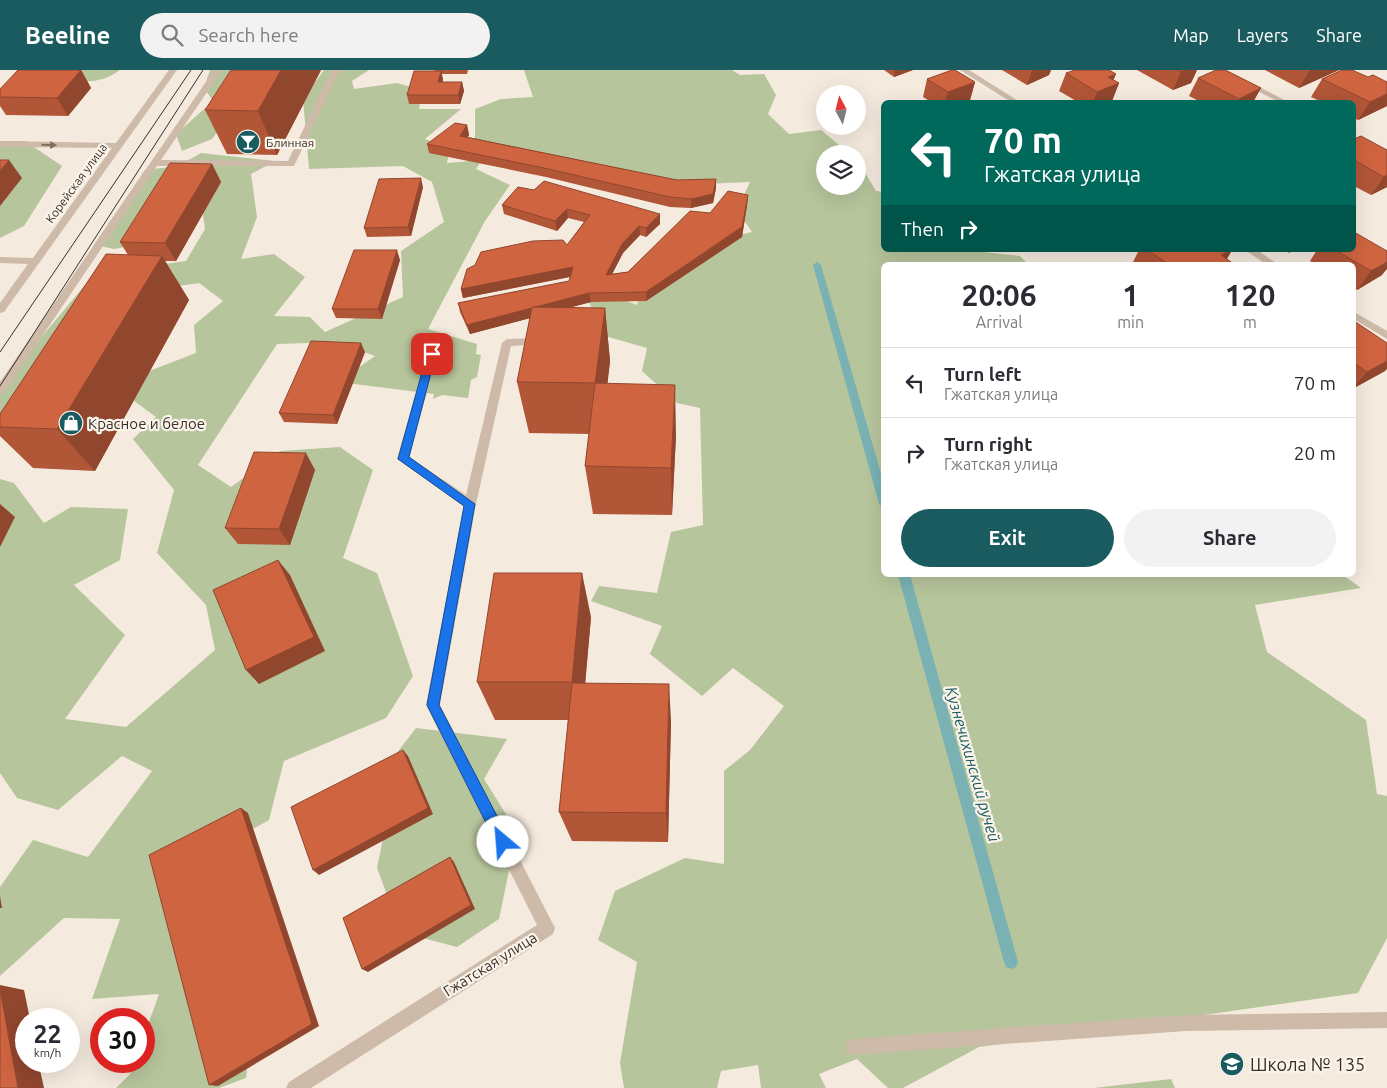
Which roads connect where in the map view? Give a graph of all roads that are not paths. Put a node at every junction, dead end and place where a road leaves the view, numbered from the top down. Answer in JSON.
{"nodes":[{"id":1,"x":173,"y":70,"type":"edge"},
{"id":2,"x":218,"y":70,"type":"edge"},
{"id":3,"x":336,"y":70,"type":"edge"},
{"id":4,"x":964,"y":70,"type":"edge"},
{"id":5,"x":1221,"y":70,"type":"edge"},
{"id":6,"x":1013,"y":100,"type":"edge"},
{"id":7,"x":1280,"y":100,"type":"edge"},
{"id":8,"x":0,"y":144,"type":"edge"},
{"id":9,"x":118,"y":146,"type":"junction"},
{"id":10,"x":154,"y":163,"type":"junction"},
{"id":11,"x":1253,"y":252,"type":"edge"},
{"id":12,"x":0,"y":260,"type":"edge"},
{"id":13,"x":35,"y":261,"type":"junction"},
{"id":14,"x":1269,"y":262,"type":"edge"},
{"id":15,"x":0,"y":310,"type":"edge"},
{"id":16,"x":1356,"y":316,"type":"edge"},
{"id":17,"x":1387,"y":336,"type":"edge"},
{"id":18,"x":547,"y":341,"type":"edge"},
{"id":19,"x":432,"y":354,"type":"dead end"},
{"id":20,"x":0,"y":390,"type":"edge"},
{"id":21,"x":470,"y":504,"type":"junction"},
{"id":22,"x":1387,"y":1020,"type":"edge"},
{"id":23,"x":853,"y":1047,"type":"dead end"},
{"id":24,"x":295,"y":1088,"type":"edge"}],
"edges":[{"from":1,"to":9,"type":"street","name":"Корейская улица"},
{"from":2,"to":10,"type":"street"},
{"from":3,"to":10,"type":"street"},
{"from":4,"to":6,"type":"street"},
{"from":5,"to":7,"type":"street"},
{"from":8,"to":9,"type":"street","one_way":true},
{"from":9,"to":13,"type":"street","name":"Корейская улица"},
{"from":10,"to":20,"type":"street"},
{"from":11,"to":14,"type":"street"},
{"from":12,"to":13,"type":"street"},
{"from":13,"to":15,"type":"street","name":"Корейская улица"},
{"from":16,"to":17,"type":"street"},
{"from":18,"to":21,"type":"street"},
{"from":19,"to":21,"type":"street"},
{"from":21,"to":24,"type":"street","name":"Гжатская улица"},
{"from":22,"to":23,"type":"street"}]}
